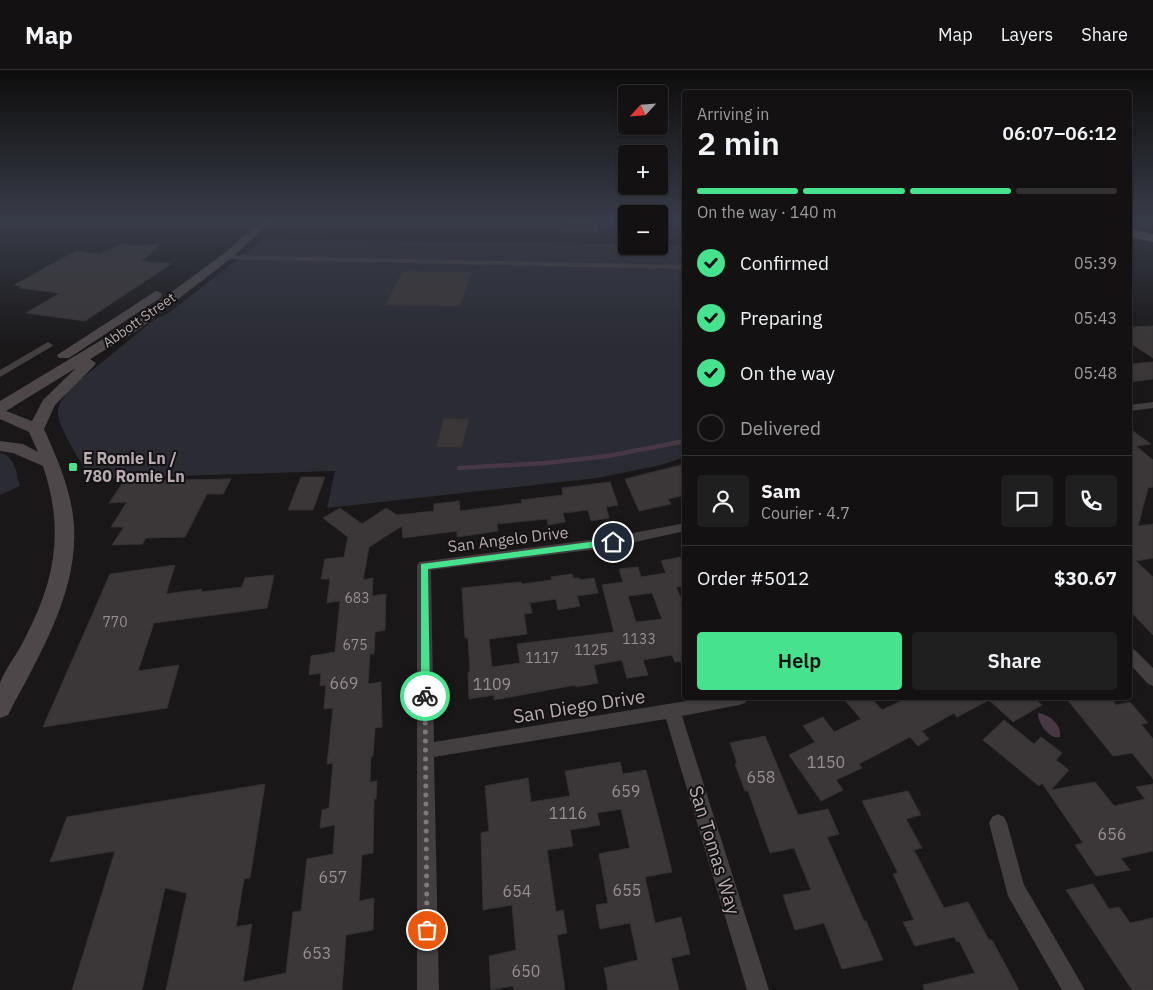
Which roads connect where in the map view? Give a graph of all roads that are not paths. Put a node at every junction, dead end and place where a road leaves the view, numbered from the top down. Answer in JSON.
{"nodes":[{"id":1,"x":218,"y":262,"type":"edge"},
{"id":2,"x":452,"y":262,"type":"edge"},
{"id":3,"x":196,"y":264,"type":"dead end"},
{"id":4,"x":682,"y":267,"type":"edge"},
{"id":5,"x":111,"y":341,"type":"junction"},
{"id":6,"x":48,"y":345,"type":"dead end"},
{"id":7,"x":0,"y":374,"type":"edge"},
{"id":8,"x":0,"y":394,"type":"edge"},
{"id":9,"x":1153,"y":405,"type":"edge"},
{"id":10,"x":0,"y":408,"type":"edge"},
{"id":11,"x":1132,"y":408,"type":"edge"},
{"id":12,"x":0,"y":414,"type":"edge"},
{"id":13,"x":30,"y":426,"type":"junction"},
{"id":14,"x":0,"y":436,"type":"edge"},
{"id":15,"x":0,"y":446,"type":"edge"},
{"id":16,"x":51,"y":463,"type":"junction"},
{"id":17,"x":682,"y":528,"type":"edge"},
{"id":18,"x":1132,"y":656,"type":"edge"},
{"id":19,"x":1153,"y":679,"type":"edge"},
{"id":20,"x":729,"y":700,"type":"edge"},
{"id":21,"x":0,"y":708,"type":"edge"},
{"id":22,"x":672,"y":711,"type":"junction"},
{"id":23,"x":425,"y":751,"type":"junction"},
{"id":24,"x":998,"y":823,"type":"dead end"},
{"id":25,"x":428,"y":990,"type":"edge"},
{"id":26,"x":758,"y":990,"type":"edge"},
{"id":27,"x":1074,"y":990,"type":"edge"}],
"edges":[{"from":1,"to":5,"type":"main road","name":"Abbott Street"},
{"from":2,"to":4,"type":"street"},
{"from":3,"to":8,"type":"main road","name":"Abbott Street"},
{"from":5,"to":10,"type":"main road","name":"Abbott Street"},
{"from":5,"to":13,"type":"main road"},
{"from":6,"to":7,"type":"street"},
{"from":9,"to":11,"type":"street"},
{"from":12,"to":13,"type":"main road"},
{"from":13,"to":14,"type":"main road"},
{"from":13,"to":16,"type":"main road"},
{"from":15,"to":16,"type":"main road"},
{"from":16,"to":21,"type":"main road"},
{"from":17,"to":23,"type":"street","name":"San Angelo Drive"},
{"from":18,"to":19,"type":"street"},
{"from":20,"to":22,"type":"street","name":"San Diego Drive"},
{"from":22,"to":23,"type":"street","name":"San Diego Drive"},
{"from":22,"to":26,"type":"street","name":"San Tomas Way"},
{"from":23,"to":25,"type":"street"},
{"from":24,"to":27,"type":"street"}]}
